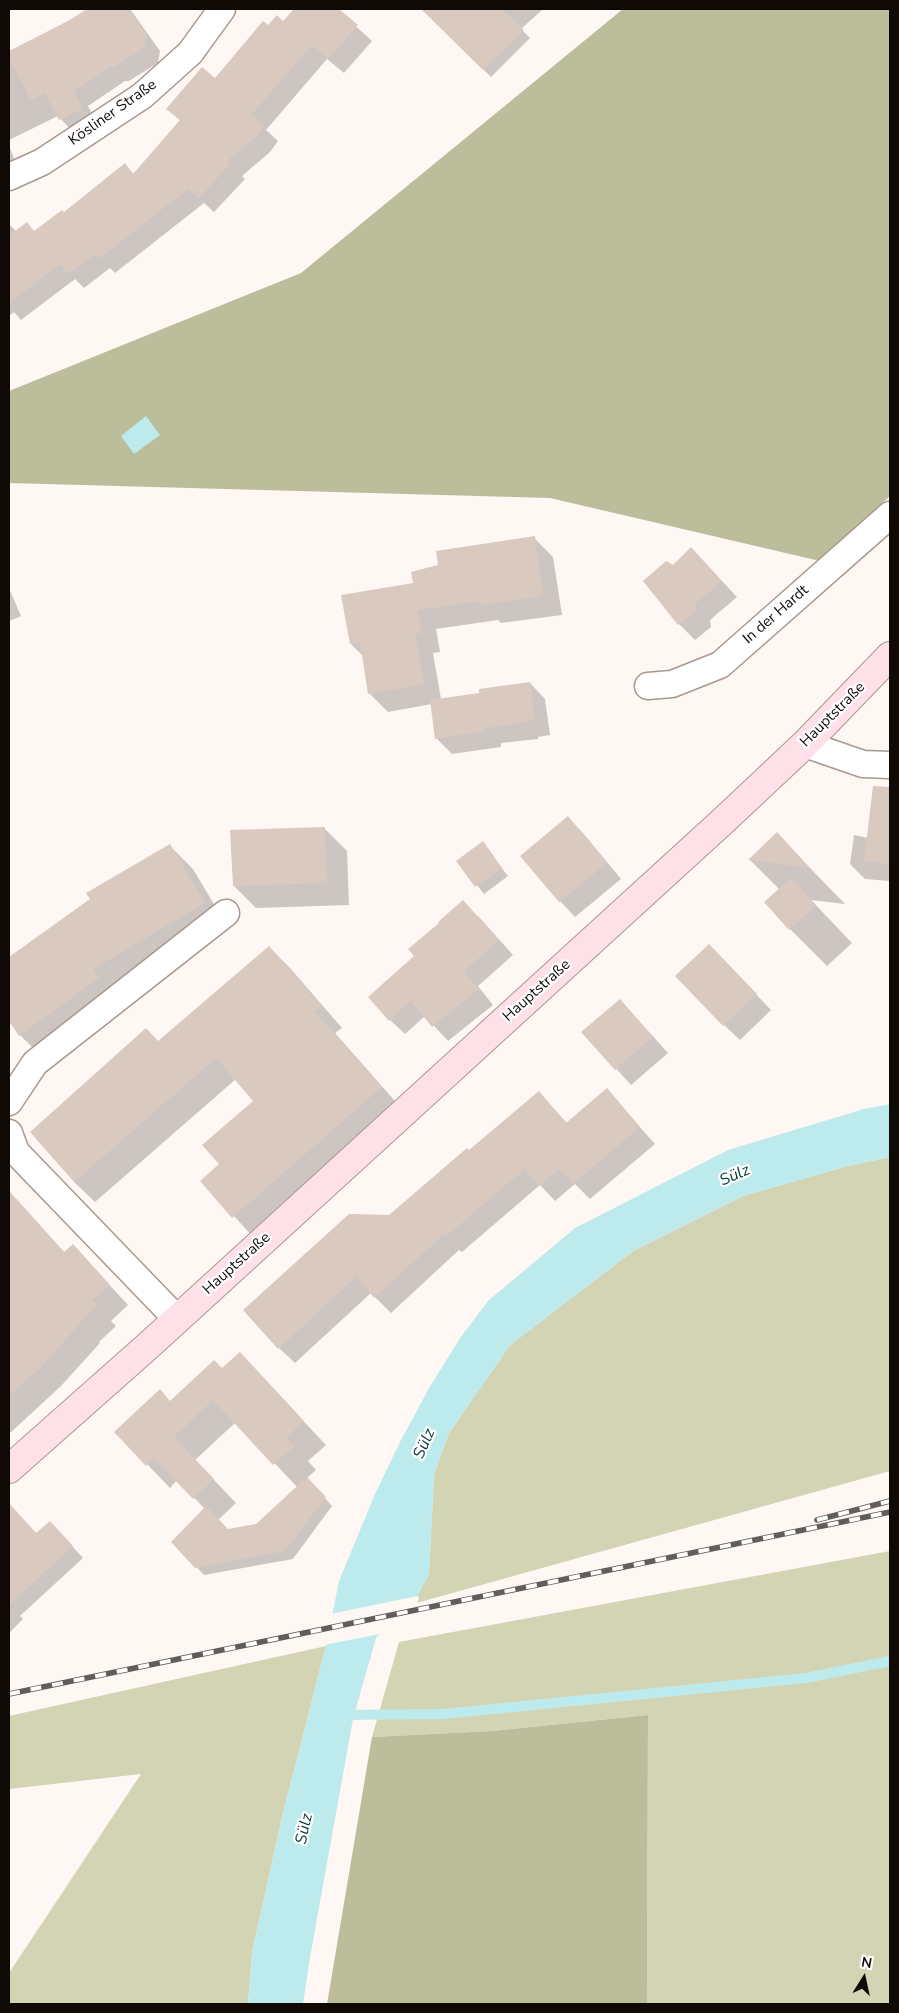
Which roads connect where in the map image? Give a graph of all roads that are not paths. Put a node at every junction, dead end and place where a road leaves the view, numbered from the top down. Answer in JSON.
{"nodes":[{"id":1,"x":222,"y":9,"type":"edge"},
{"id":2,"x":9,"y":177,"type":"edge"},
{"id":3,"x":890,"y":515,"type":"edge"},
{"id":4,"x":890,"y":656,"type":"edge"},
{"id":5,"x":648,"y":686,"type":"dead end"},
{"id":6,"x":805,"y":744,"type":"junction"},
{"id":7,"x":890,"y":765,"type":"edge"},
{"id":8,"x":226,"y":914,"type":"dead end"},
{"id":9,"x":9,"y":1102,"type":"edge"},
{"id":10,"x":9,"y":1133,"type":"edge"},
{"id":11,"x":177,"y":1319,"type":"junction"},
{"id":12,"x":9,"y":1470,"type":"edge"}],
"edges":[{"from":1,"to":2,"type":"street","name":"Kösliner Straße"},
{"from":3,"to":5,"type":"street","name":"In der Hardt"},
{"from":4,"to":6,"type":"main road","name":"Hauptstraße"},
{"from":6,"to":7,"type":"street"},
{"from":6,"to":11,"type":"main road","name":"Hauptstraße"},
{"from":8,"to":9,"type":"street"},
{"from":10,"to":11,"type":"street"},
{"from":11,"to":12,"type":"main road","name":"Hauptstraße"}]}
